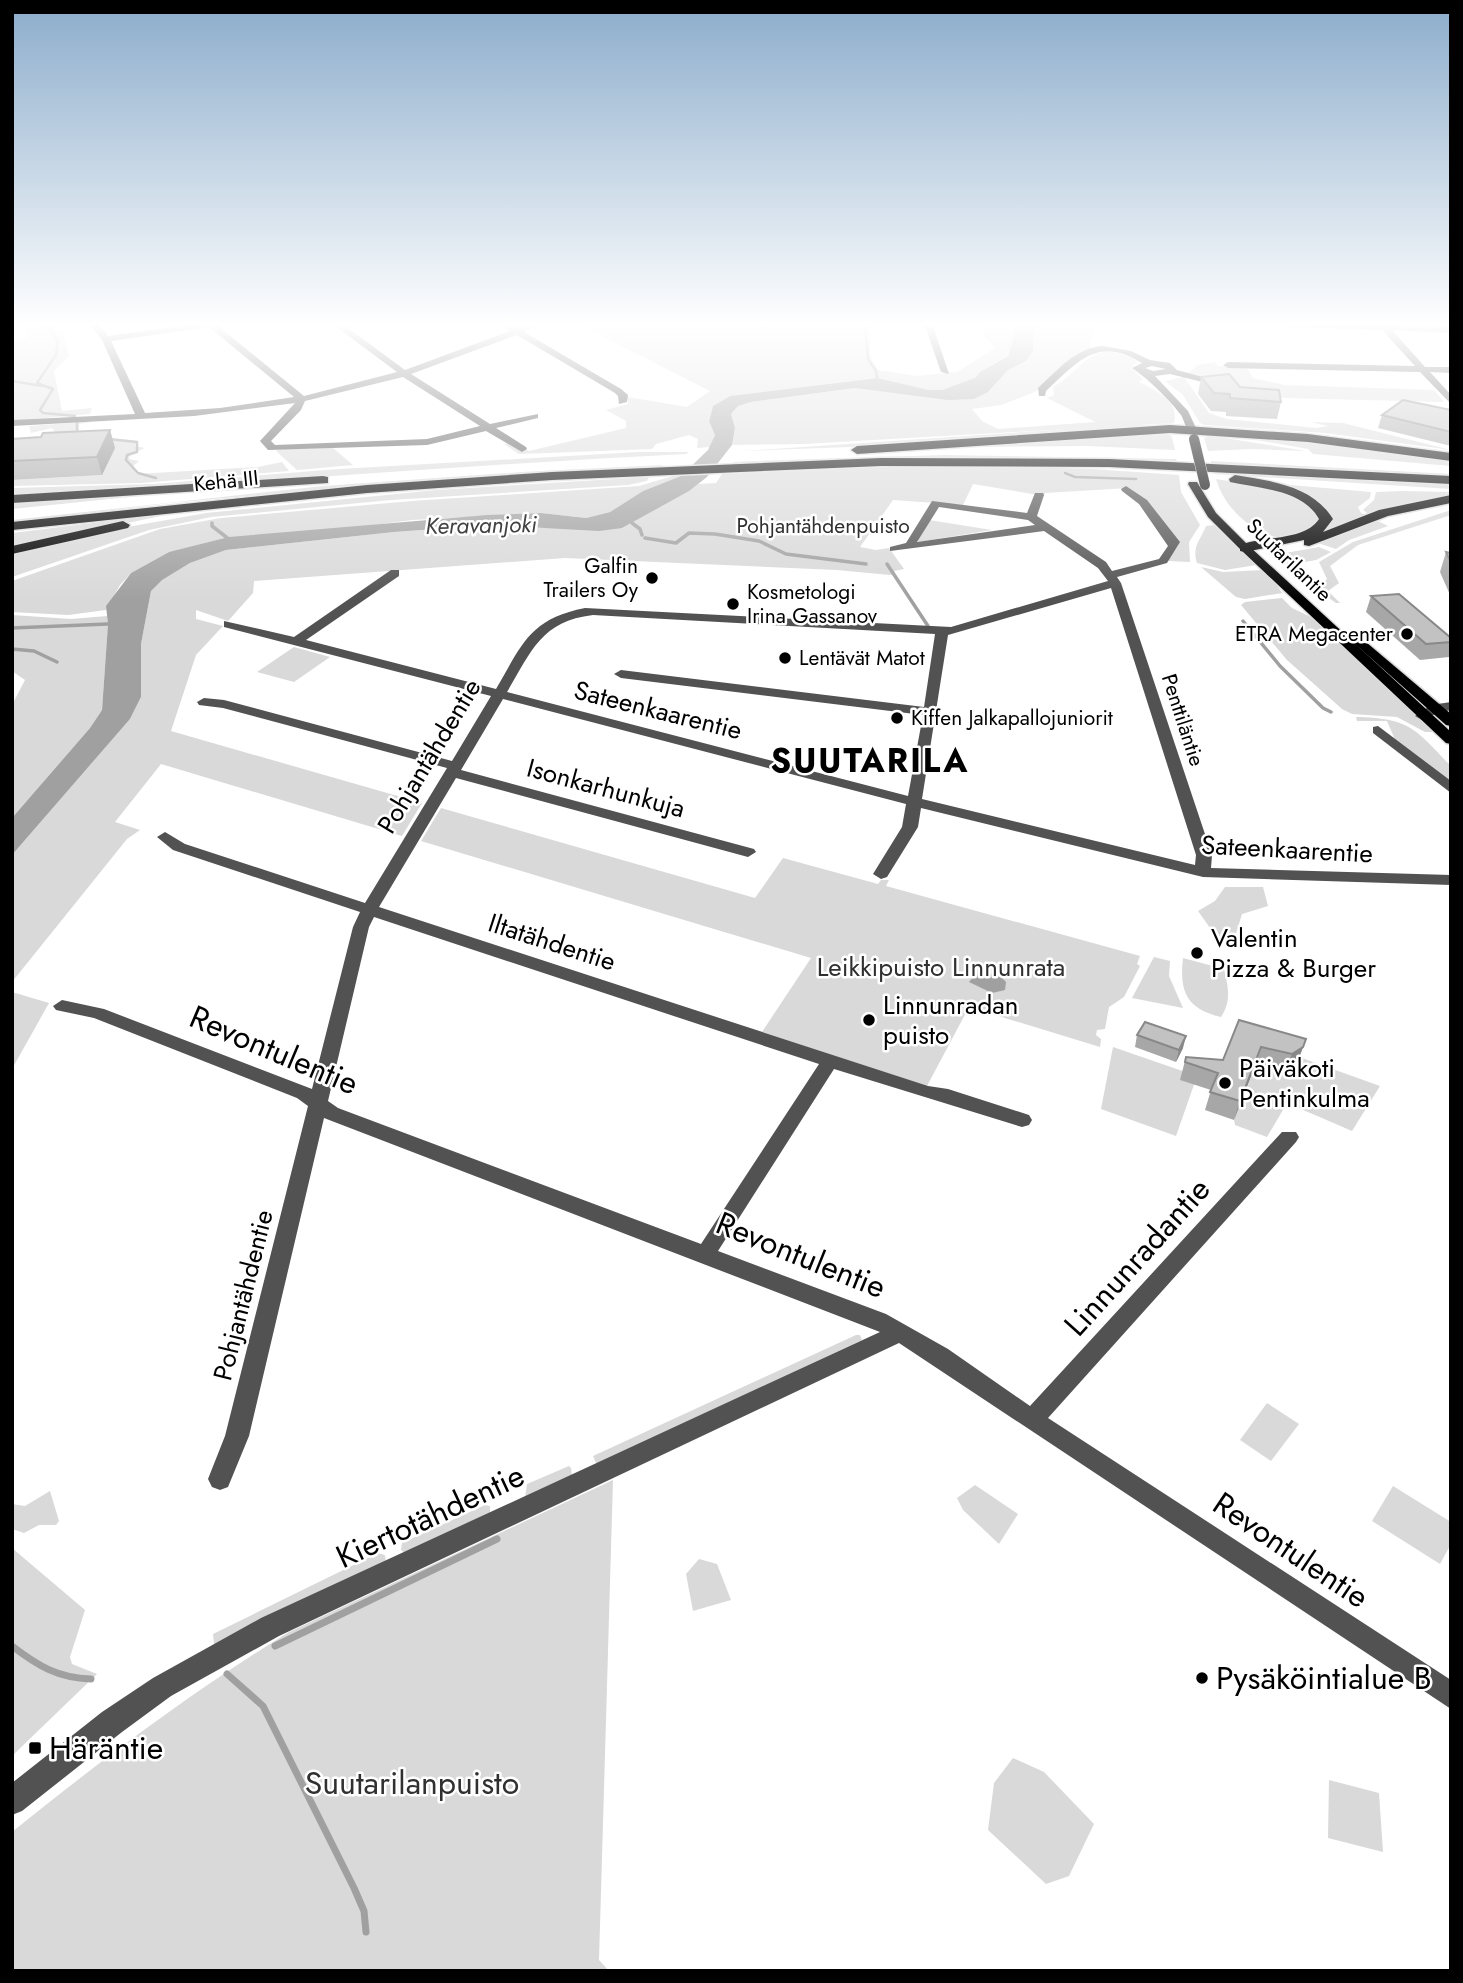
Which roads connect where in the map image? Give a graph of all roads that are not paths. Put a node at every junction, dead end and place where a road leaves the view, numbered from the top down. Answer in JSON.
{"nodes":[{"id":1,"x":139,"y":416,"type":"joint"},
{"id":2,"x":146,"y":416,"type":"edge"},
{"id":3,"x":290,"y":416,"type":"edge"},
{"id":4,"x":469,"y":416,"type":"edge"},
{"id":5,"x":535,"y":416,"type":"dead end"},
{"id":6,"x":1187,"y":416,"type":"edge"},
{"id":7,"x":12,"y":423,"type":"edge"},
{"id":8,"x":488,"y":428,"type":"junction"},
{"id":9,"x":1187,"y":434,"type":"junction"},
{"id":10,"x":522,"y":449,"type":"dead end"},
{"id":11,"x":786,"y":456,"type":"junction"},
{"id":12,"x":1451,"y":457,"type":"edge"},
{"id":13,"x":1043,"y":461,"type":"junction"},
{"id":14,"x":746,"y":463,"type":"junction"},
{"id":15,"x":1451,"y":470,"type":"edge"},
{"id":16,"x":346,"y":480,"type":"junction"},
{"id":17,"x":1451,"y":480,"type":"edge"},
{"id":18,"x":1202,"y":481,"type":"junction"},
{"id":19,"x":367,"y":489,"type":"junction"},
{"id":20,"x":1126,"y":489,"type":"dead end"},
{"id":21,"x":1451,"y":490,"type":"edge"},
{"id":22,"x":1039,"y":495,"type":"dead end"},
{"id":23,"x":12,"y":499,"type":"edge"},
{"id":24,"x":1451,"y":499,"type":"edge"},
{"id":25,"x":12,"y":516,"type":"edge"},
{"id":26,"x":1031,"y":517,"type":"junction"},
{"id":27,"x":12,"y":526,"type":"edge"},
{"id":28,"x":1048,"y":527,"type":"junction"},
{"id":29,"x":914,"y":545,"type":"junction"},
{"id":30,"x":1253,"y":547,"type":"junction"},
{"id":31,"x":894,"y":549,"type":"dead end"},
{"id":32,"x":12,"y":550,"type":"edge"},
{"id":33,"x":395,"y":573,"type":"dead end"},
{"id":34,"x":1112,"y":579,"type":"junction"},
{"id":35,"x":228,"y":624,"type":"dead end"},
{"id":36,"x":941,"y":632,"type":"junction"},
{"id":37,"x":297,"y":641,"type":"junction"},
{"id":38,"x":621,"y":674,"type":"dead end"},
{"id":39,"x":498,"y":697,"type":"junction"},
{"id":40,"x":204,"y":702,"type":"dead end"},
{"id":41,"x":932,"y":712,"type":"junction"},
{"id":42,"x":1447,"y":714,"type":"edge"},
{"id":43,"x":1422,"y":716,"type":"junction"},
{"id":44,"x":1378,"y":730,"type":"dead end"},
{"id":45,"x":1451,"y":740,"type":"edge"},
{"id":46,"x":453,"y":769,"type":"junction"},
{"id":47,"x":1451,"y":789,"type":"edge"},
{"id":48,"x":915,"y":802,"type":"junction"},
{"id":49,"x":165,"y":837,"type":"dead end"},
{"id":50,"x":748,"y":852,"type":"dead end"},
{"id":51,"x":1203,"y":872,"type":"junction"},
{"id":52,"x":881,"y":874,"type":"dead end"},
{"id":53,"x":1451,"y":880,"type":"edge"},
{"id":54,"x":369,"y":910,"type":"junction"},
{"id":55,"x":62,"y":1006,"type":"dead end"},
{"id":56,"x":830,"y":1060,"type":"junction"},
{"id":57,"x":318,"y":1105,"type":"junction"},
{"id":58,"x":1022,"y":1120,"type":"dead end"},
{"id":59,"x":1289,"y":1137,"type":"dead end"},
{"id":60,"x":706,"y":1254,"type":"junction"},
{"id":61,"x":900,"y":1333,"type":"junction"},
{"id":62,"x":1032,"y":1420,"type":"junction"},
{"id":63,"x":220,"y":1479,"type":"dead end"},
{"id":64,"x":1451,"y":1696,"type":"edge"},
{"id":65,"x":12,"y":1801,"type":"edge"}],
"edges":[{"from":1,"to":2,"type":"street"},
{"from":1,"to":7,"type":"street"},
{"from":3,"to":8,"type":"street"},
{"from":4,"to":8,"type":"street"},
{"from":5,"to":8,"type":"street"},
{"from":6,"to":9,"type":"street","name":"Suutarilantie"},
{"from":8,"to":10,"type":"street"},
{"from":9,"to":11,"type":"highway"},
{"from":9,"to":12,"type":"highway"},
{"from":9,"to":18,"type":"main road","name":"Suutarilantie","bridge":true},
{"from":11,"to":14,"type":"highway","name":"Kehä III"},
{"from":11,"to":15,"type":"highway","name":"Kehä III"},
{"from":13,"to":14,"type":"highway","name":"Kehä III"},
{"from":13,"to":17,"type":"highway","name":"Kehä III"},
{"from":13,"to":18,"type":"highway"},
{"from":14,"to":16,"type":"highway","name":"Kehä III"},
{"from":14,"to":19,"type":"highway","name":"Kehä III"},
{"from":16,"to":23,"type":"highway"},
{"from":16,"to":25,"type":"highway","name":"Kehä III"},
{"from":18,"to":21,"type":"highway"},
{"from":18,"to":30,"type":"main road","name":"Suutarilantie"},
{"from":18,"to":30,"type":"highway"},
{"from":19,"to":27,"type":"highway","name":"Kehä III"},
{"from":19,"to":32,"type":"highway"},
{"from":20,"to":34,"type":"street","name":"Pohjantähdentie"},
{"from":22,"to":26,"type":"street"},
{"from":24,"to":30,"type":"highway"},
{"from":26,"to":28,"type":"street"},
{"from":26,"to":29,"type":"street"},
{"from":28,"to":29,"type":"street"},
{"from":28,"to":34,"type":"street"},
{"from":29,"to":31,"type":"street"},
{"from":30,"to":42,"type":"main road","name":"Suutarilantie"},
{"from":30,"to":43,"type":"main road","name":"Suutarilantie"},
{"from":33,"to":37,"type":"street"},
{"from":34,"to":36,"type":"street","name":"Pohjantähdentie"},
{"from":34,"to":51,"type":"street","name":"Penttiläntie"},
{"from":35,"to":37,"type":"street","name":"Sateenkaarentie"},
{"from":36,"to":39,"type":"street","name":"Pohjantähdentie"},
{"from":36,"to":41,"type":"street"},
{"from":37,"to":39,"type":"street","name":"Sateenkaarentie"},
{"from":38,"to":41,"type":"street"},
{"from":39,"to":46,"type":"street","name":"Pohjantähdentie"},
{"from":39,"to":48,"type":"street","name":"Sateenkaarentie"},
{"from":40,"to":46,"type":"street","name":"Isonkarhunkuja"},
{"from":41,"to":48,"type":"street"},
{"from":42,"to":43,"type":"street"},
{"from":43,"to":45,"type":"main road","name":"Suutarilantie"},
{"from":44,"to":47,"type":"street"},
{"from":46,"to":50,"type":"street","name":"Isonkarhunkuja"},
{"from":46,"to":54,"type":"street","name":"Pohjantähdentie"},
{"from":48,"to":51,"type":"street","name":"Sateenkaarentie"},
{"from":48,"to":52,"type":"street"},
{"from":49,"to":54,"type":"street","name":"Iltatähdentie"},
{"from":51,"to":53,"type":"street","name":"Sateenkaarentie"},
{"from":54,"to":56,"type":"street","name":"Iltatähdentie"},
{"from":54,"to":57,"type":"street","name":"Pohjantähdentie"},
{"from":55,"to":57,"type":"street","name":"Revontulentie"},
{"from":56,"to":58,"type":"street","name":"Iltatähdentie"},
{"from":56,"to":60,"type":"street"},
{"from":57,"to":60,"type":"street","name":"Revontulentie"},
{"from":57,"to":63,"type":"street","name":"Pohjantähdentie"},
{"from":59,"to":62,"type":"street","name":"Linnunradantie"},
{"from":60,"to":61,"type":"street","name":"Revontulentie"},
{"from":61,"to":62,"type":"street","name":"Revontulentie"},
{"from":61,"to":65,"type":"street","name":"Kiertotähdentie"},
{"from":62,"to":64,"type":"street","name":"Revontulentie"}]}
